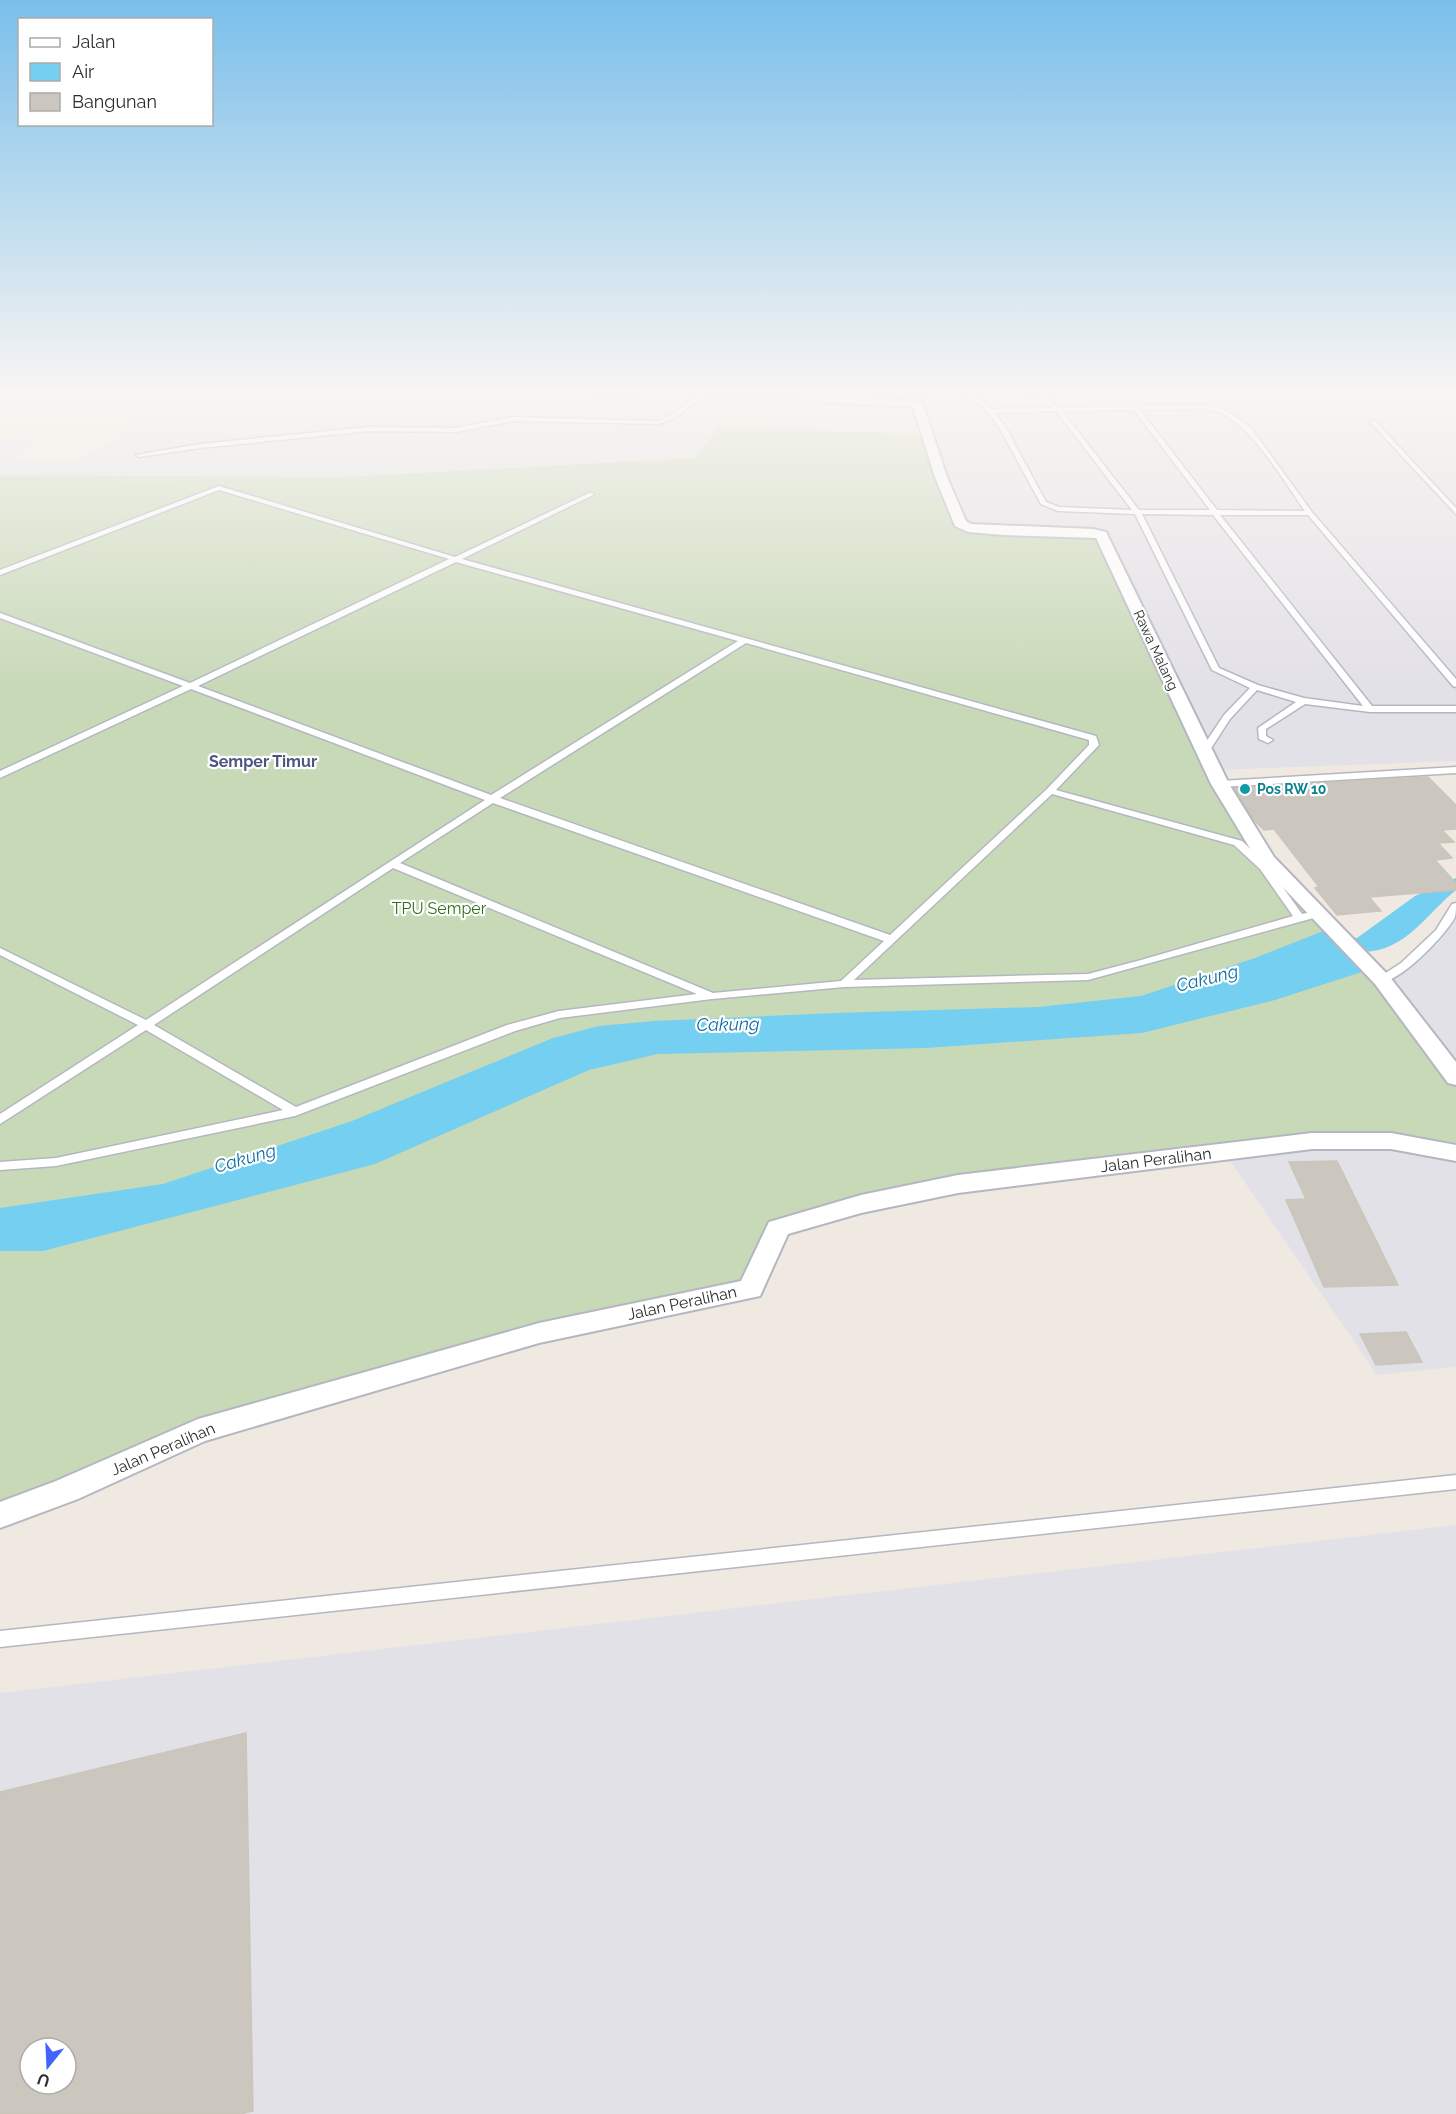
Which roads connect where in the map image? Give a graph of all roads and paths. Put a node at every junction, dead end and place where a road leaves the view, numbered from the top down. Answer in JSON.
{"nodes":[{"id":1,"x":215,"y":490,"type":"edge"},
{"id":2,"x":224,"y":490,"type":"edge"},
{"id":3,"x":946,"y":490,"type":"edge"},
{"id":4,"x":1036,"y":490,"type":"edge"},
{"id":5,"x":1119,"y":490,"type":"edge"},
{"id":6,"x":1197,"y":490,"type":"edge"},
{"id":7,"x":1293,"y":490,"type":"edge"},
{"id":8,"x":1435,"y":490,"type":"edge"},
{"id":9,"x":591,"y":494,"type":"dead end"},
{"id":10,"x":1137,"y":512,"type":"junction"},
{"id":11,"x":1456,"y":512,"type":"edge"},
{"id":12,"x":1215,"y":513,"type":"junction"},
{"id":13,"x":1310,"y":513,"type":"junction"},
{"id":14,"x":455,"y":559,"type":"junction"},
{"id":15,"x":0,"y":573,"type":"edge"},
{"id":16,"x":0,"y":615,"type":"edge"},
{"id":17,"x":744,"y":641,"type":"junction"},
{"id":18,"x":1456,"y":684,"type":"edge"},
{"id":19,"x":191,"y":686,"type":"junction"},
{"id":20,"x":1255,"y":687,"type":"junction"},
{"id":21,"x":1303,"y":701,"type":"junction"},
{"id":22,"x":1370,"y":709,"type":"junction"},
{"id":23,"x":1456,"y":709,"type":"edge"},
{"id":24,"x":1268,"y":740,"type":"dead end"},
{"id":25,"x":1205,"y":751,"type":"junction"},
{"id":26,"x":1456,"y":770,"type":"edge"},
{"id":27,"x":0,"y":775,"type":"edge"},
{"id":28,"x":1220,"y":784,"type":"junction"},
{"id":29,"x":1050,"y":791,"type":"junction"},
{"id":30,"x":492,"y":799,"type":"junction"},
{"id":31,"x":393,"y":864,"type":"junction"},
{"id":32,"x":1456,"y":906,"type":"edge"},
{"id":33,"x":1316,"y":920,"type":"junction"},
{"id":34,"x":893,"y":940,"type":"junction"},
{"id":35,"x":0,"y":951,"type":"edge"},
{"id":36,"x":1378,"y":976,"type":"junction"},
{"id":37,"x":844,"y":984,"type":"junction"},
{"id":38,"x":712,"y":996,"type":"junction"},
{"id":39,"x":145,"y":1024,"type":"junction"},
{"id":40,"x":1456,"y":1078,"type":"edge"},
{"id":41,"x":295,"y":1112,"type":"junction"},
{"id":42,"x":0,"y":1120,"type":"edge"},
{"id":43,"x":1456,"y":1152,"type":"edge"},
{"id":44,"x":0,"y":1166,"type":"edge"},
{"id":45,"x":1456,"y":1482,"type":"edge"},
{"id":46,"x":0,"y":1515,"type":"edge"},
{"id":47,"x":0,"y":1639,"type":"edge"}],
"edges":[{"from":1,"to":15,"type":"lane"},
{"from":2,"to":14,"type":"lane"},
{"from":3,"to":25,"type":"street","name":"Rawa Malang"},
{"from":4,"to":10,"type":"lane"},
{"from":5,"to":10,"type":"lane"},
{"from":6,"to":12,"type":"lane"},
{"from":7,"to":13,"type":"lane"},
{"from":8,"to":11,"type":"lane"},
{"from":9,"to":14,"type":"lane"},
{"from":10,"to":12,"type":"lane"},
{"from":10,"to":20,"type":"lane"},
{"from":12,"to":13,"type":"lane"},
{"from":12,"to":22,"type":"lane"},
{"from":13,"to":18,"type":"lane"},
{"from":14,"to":17,"type":"lane"},
{"from":14,"to":19,"type":"lane"},
{"from":16,"to":19,"type":"lane"},
{"from":17,"to":29,"type":"lane"},
{"from":17,"to":30,"type":"lane"},
{"from":19,"to":27,"type":"lane"},
{"from":19,"to":30,"type":"lane"},
{"from":20,"to":21,"type":"lane"},
{"from":20,"to":25,"type":"lane"},
{"from":21,"to":22,"type":"lane"},
{"from":21,"to":24,"type":"lane"},
{"from":22,"to":23,"type":"lane"},
{"from":25,"to":28,"type":"street","name":"Rawa Malang"},
{"from":26,"to":28,"type":"lane"},
{"from":28,"to":33,"type":"street","name":"Rawa Malang"},
{"from":29,"to":33,"type":"lane"},
{"from":29,"to":34,"type":"lane"},
{"from":30,"to":31,"type":"lane"},
{"from":30,"to":34,"type":"lane"},
{"from":31,"to":38,"type":"lane"},
{"from":31,"to":39,"type":"lane"},
{"from":32,"to":36,"type":"lane"},
{"from":33,"to":36,"type":"street","name":"Rawa Malang"},
{"from":33,"to":37,"type":"lane"},
{"from":34,"to":37,"type":"lane"},
{"from":35,"to":39,"type":"lane"},
{"from":36,"to":40,"type":"street","name":"Rawa Malang"},
{"from":37,"to":38,"type":"lane"},
{"from":38,"to":41,"type":"lane"},
{"from":39,"to":41,"type":"lane"},
{"from":39,"to":42,"type":"lane"},
{"from":41,"to":44,"type":"lane"},
{"from":43,"to":46,"type":"street","name":"Jalan Peralihan"},
{"from":45,"to":47,"type":"lane"}]}
